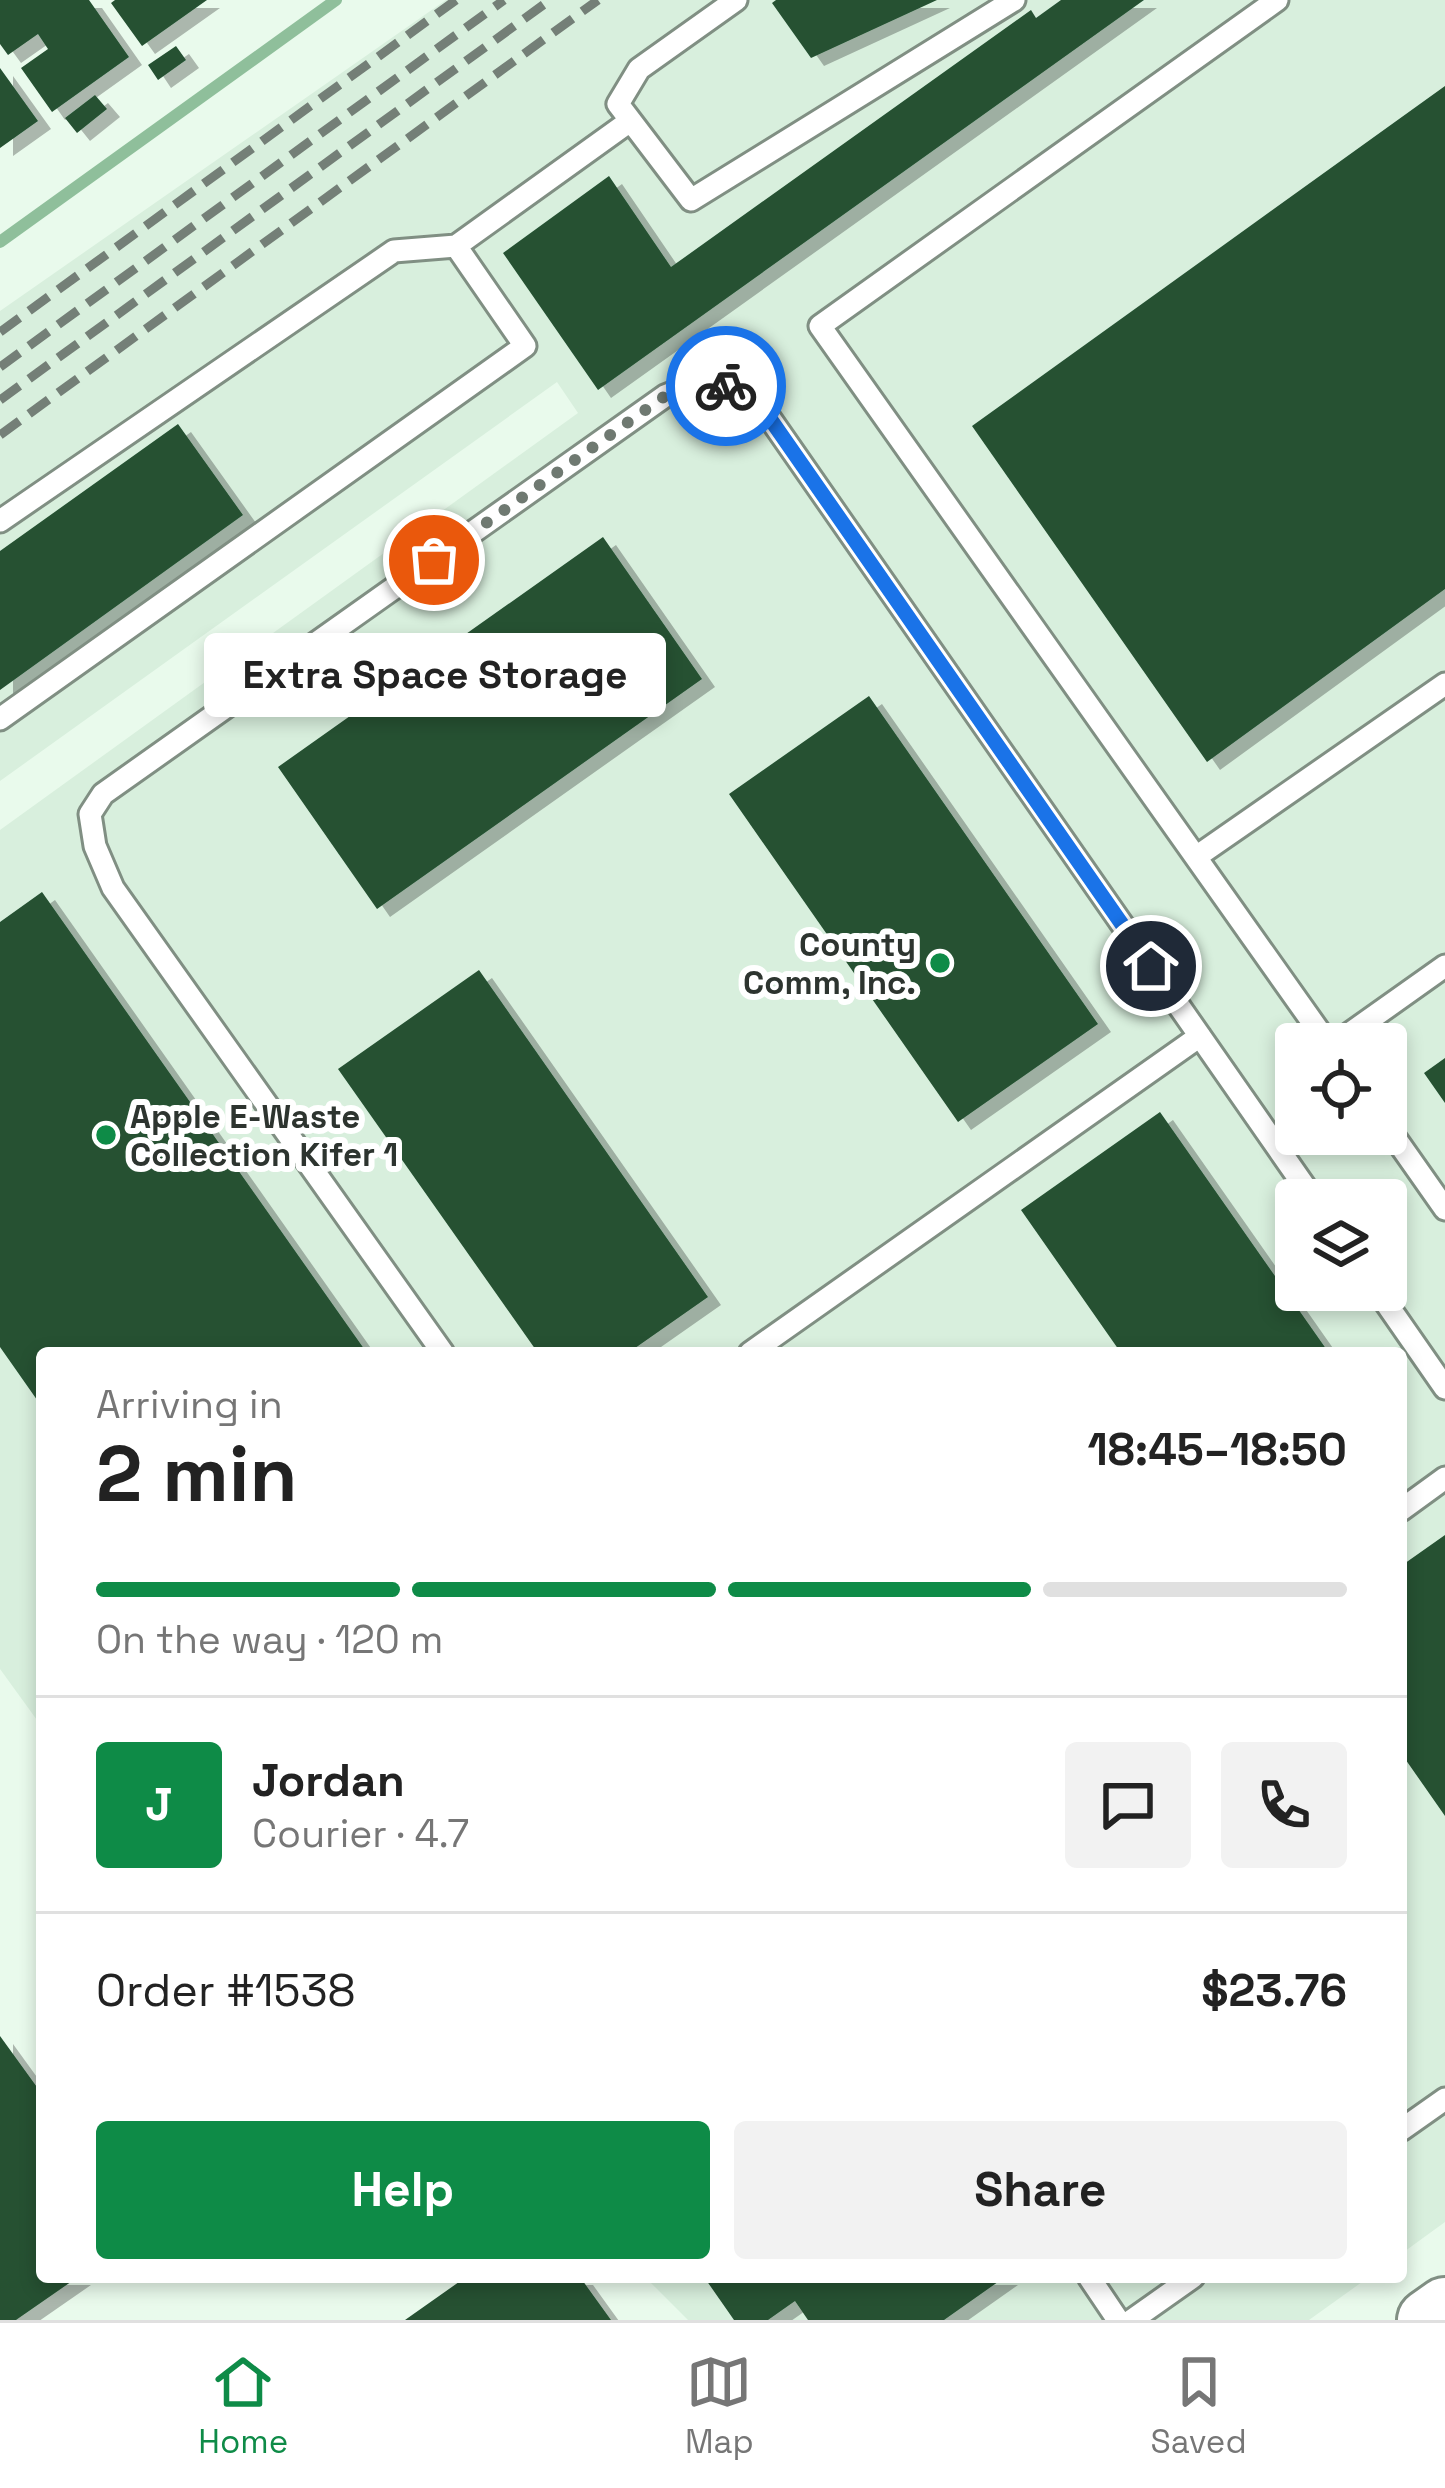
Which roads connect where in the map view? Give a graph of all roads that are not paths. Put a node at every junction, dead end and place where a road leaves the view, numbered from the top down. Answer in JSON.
{"nodes":[{"id":1,"x":736,"y":0,"type":"edge"},
{"id":2,"x":1014,"y":0,"type":"edge"},
{"id":3,"x":1277,"y":0,"type":"edge"},
{"id":4,"x":630,"y":121,"type":"junction"},
{"id":5,"x":456,"y":246,"type":"junction"},
{"id":6,"x":0,"y":520,"type":"edge"},
{"id":7,"x":1445,"y":684,"type":"edge"},
{"id":8,"x":0,"y":719,"type":"edge"},
{"id":9,"x":1196,"y":857,"type":"junction"},
{"id":10,"x":1445,"y":966,"type":"edge"},
{"id":11,"x":1317,"y":1023,"type":"edge"},
{"id":12,"x":1362,"y":1023,"type":"edge"},
{"id":13,"x":1200,"y":1036,"type":"junction"},
{"id":14,"x":1407,"y":1155,"type":"edge"},
{"id":15,"x":1299,"y":1179,"type":"edge"},
{"id":16,"x":1445,"y":1209,"type":"edge"},
{"id":17,"x":1392,"y":1311,"type":"edge"},
{"id":18,"x":438,"y":1347,"type":"edge"},
{"id":19,"x":759,"y":1347,"type":"edge"},
{"id":20,"x":1445,"y":1388,"type":"edge"},
{"id":21,"x":1445,"y":1478,"type":"edge"},
{"id":22,"x":1407,"y":1506,"type":"edge"},
{"id":23,"x":1445,"y":2098,"type":"edge"},
{"id":24,"x":1407,"y":2126,"type":"edge"},
{"id":25,"x":1093,"y":2283,"type":"edge"},
{"id":26,"x":1184,"y":2283,"type":"edge"},
{"id":27,"x":1445,"y":2308,"type":"edge"},
{"id":28,"x":1118,"y":2320,"type":"edge"},
{"id":29,"x":1132,"y":2320,"type":"edge"},
{"id":30,"x":1428,"y":2320,"type":"edge"}],
"edges":[{"from":1,"to":4,"type":"lane"},
{"from":2,"to":4,"type":"lane"},
{"from":3,"to":9,"type":"lane"},
{"from":4,"to":5,"type":"lane"},
{"from":5,"to":6,"type":"lane"},
{"from":5,"to":8,"type":"lane"},
{"from":7,"to":9,"type":"lane"},
{"from":9,"to":11,"type":"lane"},
{"from":10,"to":12,"type":"lane"},
{"from":13,"to":15,"type":"lane"},
{"from":13,"to":18,"type":"lane"},
{"from":13,"to":19,"type":"lane"},
{"from":14,"to":16,"type":"lane"},
{"from":17,"to":20,"type":"lane"},
{"from":21,"to":22,"type":"lane"},
{"from":23,"to":24,"type":"lane"},
{"from":25,"to":28,"type":"lane"},
{"from":26,"to":29,"type":"lane"},
{"from":27,"to":30,"type":"main road"}]}
